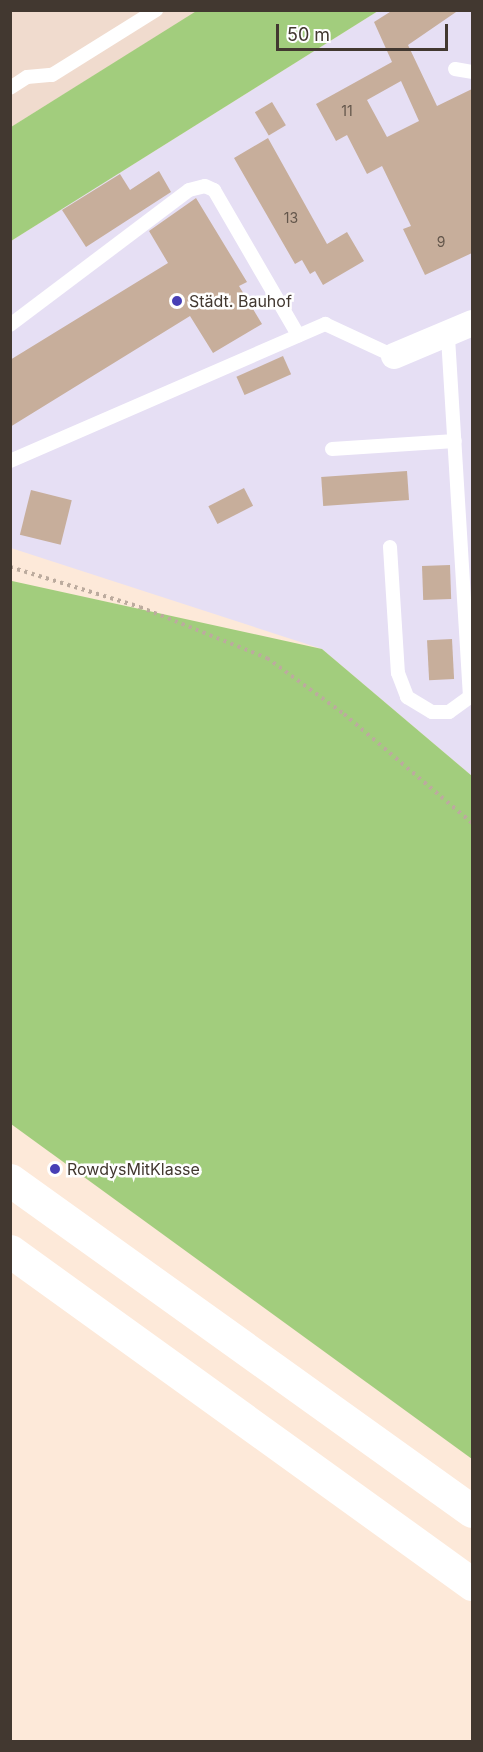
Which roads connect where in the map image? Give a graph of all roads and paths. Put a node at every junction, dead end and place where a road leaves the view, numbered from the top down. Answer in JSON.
{"nodes":[{"id":1,"x":156,"y":10,"type":"edge"},
{"id":2,"x":455,"y":69,"type":"dead end"},
{"id":3,"x":472,"y":72,"type":"edge"},
{"id":4,"x":10,"y":88,"type":"edge"},
{"id":5,"x":472,"y":324,"type":"edge"},
{"id":6,"x":10,"y":325,"type":"edge"},
{"id":7,"x":448,"y":334,"type":"junction"},
{"id":8,"x":298,"y":335,"type":"junction"},
{"id":9,"x":394,"y":356,"type":"joint"},
{"id":10,"x":455,"y":441,"type":"junction"},
{"id":11,"x":332,"y":449,"type":"dead end"},
{"id":12,"x":10,"y":461,"type":"edge"},
{"id":13,"x":466,"y":485,"type":"edge"},
{"id":14,"x":390,"y":547,"type":"dead end"},
{"id":15,"x":10,"y":567,"type":"edge"},
{"id":16,"x":472,"y":823,"type":"edge"},
{"id":17,"x":10,"y":1180,"type":"edge"},
{"id":18,"x":10,"y":1251,"type":"edge"},
{"id":19,"x":472,"y":1511,"type":"edge"},
{"id":20,"x":472,"y":1584,"type":"edge"}],
"edges":[{"from":1,"to":4,"type":"lane"},
{"from":2,"to":3,"type":"lane"},
{"from":5,"to":7,"type":"street"},
{"from":6,"to":8,"type":"lane"},
{"from":7,"to":9,"type":"street"},
{"from":7,"to":10,"type":"lane"},
{"from":8,"to":9,"type":"lane"},
{"from":8,"to":12,"type":"lane"},
{"from":10,"to":11,"type":"lane"},
{"from":10,"to":13,"type":"lane"},
{"from":13,"to":14,"type":"lane"},
{"from":15,"to":16,"type":"path"},
{"from":17,"to":19,"type":"highway"},
{"from":18,"to":20,"type":"highway"}]}
